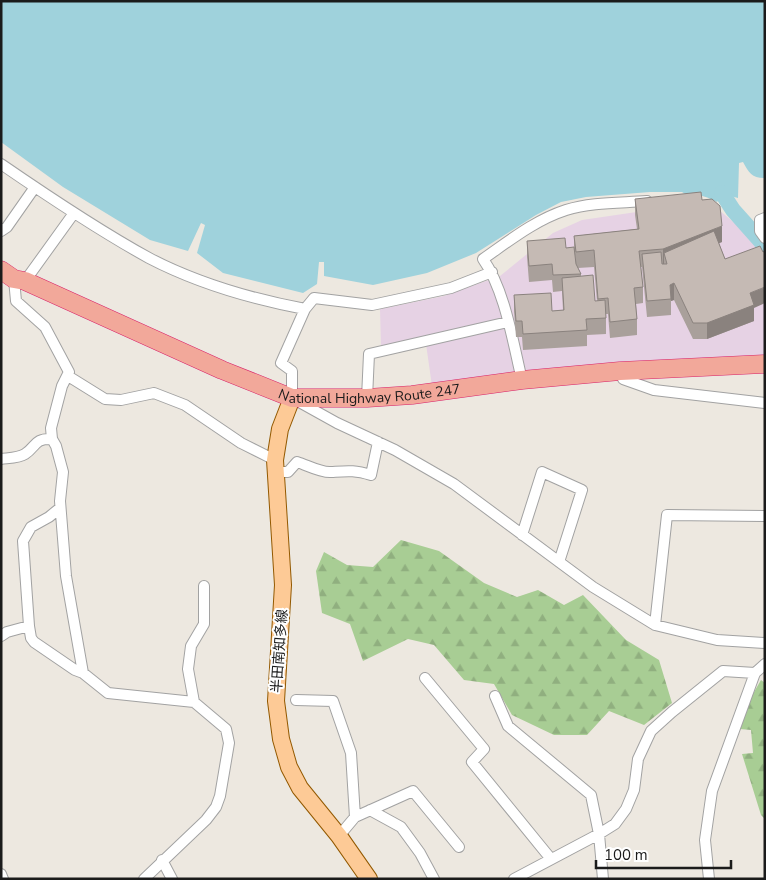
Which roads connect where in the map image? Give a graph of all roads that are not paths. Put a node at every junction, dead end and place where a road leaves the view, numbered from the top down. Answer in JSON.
{"nodes":[{"id":1,"x":1,"y":164,"type":"edge"},
{"id":2,"x":35,"y":186,"type":"junction"},
{"id":3,"x":658,"y":200,"type":"edge"},
{"id":4,"x":74,"y":213,"type":"junction"},
{"id":5,"x":765,"y":218,"type":"edge"},
{"id":6,"x":1,"y":231,"type":"edge"},
{"id":7,"x":765,"y":238,"type":"edge"},
{"id":8,"x":492,"y":272,"type":"junction"},
{"id":9,"x":14,"y":277,"type":"edge"},
{"id":10,"x":305,"y":309,"type":"junction"},
{"id":11,"x":508,"y":322,"type":"junction"},
{"id":12,"x":765,"y":364,"type":"edge"},
{"id":13,"x":620,"y":371,"type":"junction"},
{"id":14,"x":68,"y":376,"type":"junction"},
{"id":15,"x":522,"y":380,"type":"junction"},
{"id":16,"x":292,"y":398,"type":"junction"},
{"id":17,"x":367,"y":398,"type":"junction"},
{"id":18,"x":765,"y":403,"type":"edge"},
{"id":19,"x":52,"y":439,"type":"junction"},
{"id":20,"x":378,"y":442,"type":"junction"},
{"id":21,"x":1,"y":459,"type":"edge"},
{"id":22,"x":276,"y":466,"type":"junction"},
{"id":23,"x":60,"y":508,"type":"junction"},
{"id":24,"x":765,"y":516,"type":"edge"},
{"id":25,"x":522,"y":535,"type":"junction"},
{"id":26,"x":559,"y":562,"type":"junction"},
{"id":27,"x":204,"y":586,"type":"dead end"},
{"id":28,"x":655,"y":625,"type":"junction"},
{"id":29,"x":29,"y":626,"type":"junction"},
{"id":30,"x":1,"y":636,"type":"edge"},
{"id":31,"x":765,"y":643,"type":"edge"},
{"id":32,"x":765,"y":664,"type":"edge"},
{"id":33,"x":83,"y":673,"type":"junction"},
{"id":34,"x":755,"y":673,"type":"junction"},
{"id":35,"x":425,"y":678,"type":"dead end"},
{"id":36,"x":495,"y":696,"type":"dead end"},
{"id":37,"x":296,"y":700,"type":"dead end"},
{"id":38,"x":194,"y":702,"type":"junction"},
{"id":39,"x":370,"y":810,"type":"junction"},
{"id":40,"x":355,"y":817,"type":"junction"},
{"id":41,"x":599,"y":834,"type":"junction"},
{"id":42,"x":339,"y":836,"type":"junction"},
{"id":43,"x":459,"y":847,"type":"dead end"},
{"id":44,"x":550,"y":859,"type":"junction"},
{"id":45,"x":162,"y":860,"type":"junction"},
{"id":46,"x":1,"y":874,"type":"edge"},
{"id":47,"x":3,"y":879,"type":"edge"},
{"id":48,"x":144,"y":879,"type":"edge"},
{"id":49,"x":172,"y":879,"type":"edge"},
{"id":50,"x":370,"y":879,"type":"edge"},
{"id":51,"x":434,"y":879,"type":"edge"},
{"id":52,"x":514,"y":879,"type":"edge"},
{"id":53,"x":603,"y":879,"type":"edge"},
{"id":54,"x":709,"y":879,"type":"edge"}],
"edges":[{"from":1,"to":2,"type":"street"},
{"from":2,"to":4,"type":"street"},
{"from":2,"to":6,"type":"street"},
{"from":3,"to":8,"type":"street"},
{"from":4,"to":9,"type":"street"},
{"from":4,"to":10,"type":"street"},
{"from":5,"to":7,"type":"street"},
{"from":8,"to":10,"type":"street"},
{"from":8,"to":11,"type":"street"},
{"from":9,"to":14,"type":"street"},
{"from":9,"to":16,"type":"highway","name":"National Highway Route 247"},
{"from":10,"to":16,"type":"street"},
{"from":11,"to":15,"type":"street"},
{"from":11,"to":17,"type":"street"},
{"from":12,"to":13,"type":"highway","name":"National Highway Route 247"},
{"from":13,"to":15,"type":"highway","name":"National Highway Route 247"},
{"from":13,"to":18,"type":"street"},
{"from":14,"to":19,"type":"street"},
{"from":14,"to":22,"type":"street"},
{"from":15,"to":17,"type":"highway","name":"National Highway Route 247"},
{"from":16,"to":17,"type":"highway","name":"National Highway Route 247"},
{"from":16,"to":20,"type":"street"},
{"from":16,"to":22,"type":"main road","name":"半田南知多線"},
{"from":19,"to":21,"type":"street"},
{"from":19,"to":23,"type":"street"},
{"from":20,"to":22,"type":"street"},
{"from":20,"to":25,"type":"street"},
{"from":22,"to":42,"type":"main road","name":"半田南知多線"},
{"from":23,"to":29,"type":"street"},
{"from":23,"to":33,"type":"street"},
{"from":24,"to":28,"type":"street"},
{"from":25,"to":26,"type":"street"},
{"from":25,"to":26,"type":"street"},
{"from":26,"to":28,"type":"street"},
{"from":27,"to":38,"type":"street"},
{"from":28,"to":31,"type":"street"},
{"from":29,"to":30,"type":"street"},
{"from":29,"to":33,"type":"street"},
{"from":32,"to":34,"type":"street"},
{"from":33,"to":38,"type":"street"},
{"from":34,"to":41,"type":"street"},
{"from":34,"to":54,"type":"street"},
{"from":35,"to":44,"type":"street"},
{"from":36,"to":41,"type":"street"},
{"from":37,"to":40,"type":"street"},
{"from":38,"to":45,"type":"street"},
{"from":39,"to":40,"type":"street"},
{"from":39,"to":43,"type":"street"},
{"from":39,"to":51,"type":"street"},
{"from":40,"to":42,"type":"street"},
{"from":41,"to":44,"type":"street"},
{"from":41,"to":53,"type":"street"},
{"from":42,"to":50,"type":"main road","name":"半田南知多線"},
{"from":44,"to":52,"type":"street"},
{"from":45,"to":48,"type":"street"},
{"from":45,"to":49,"type":"street"},
{"from":46,"to":47,"type":"street"}]}
